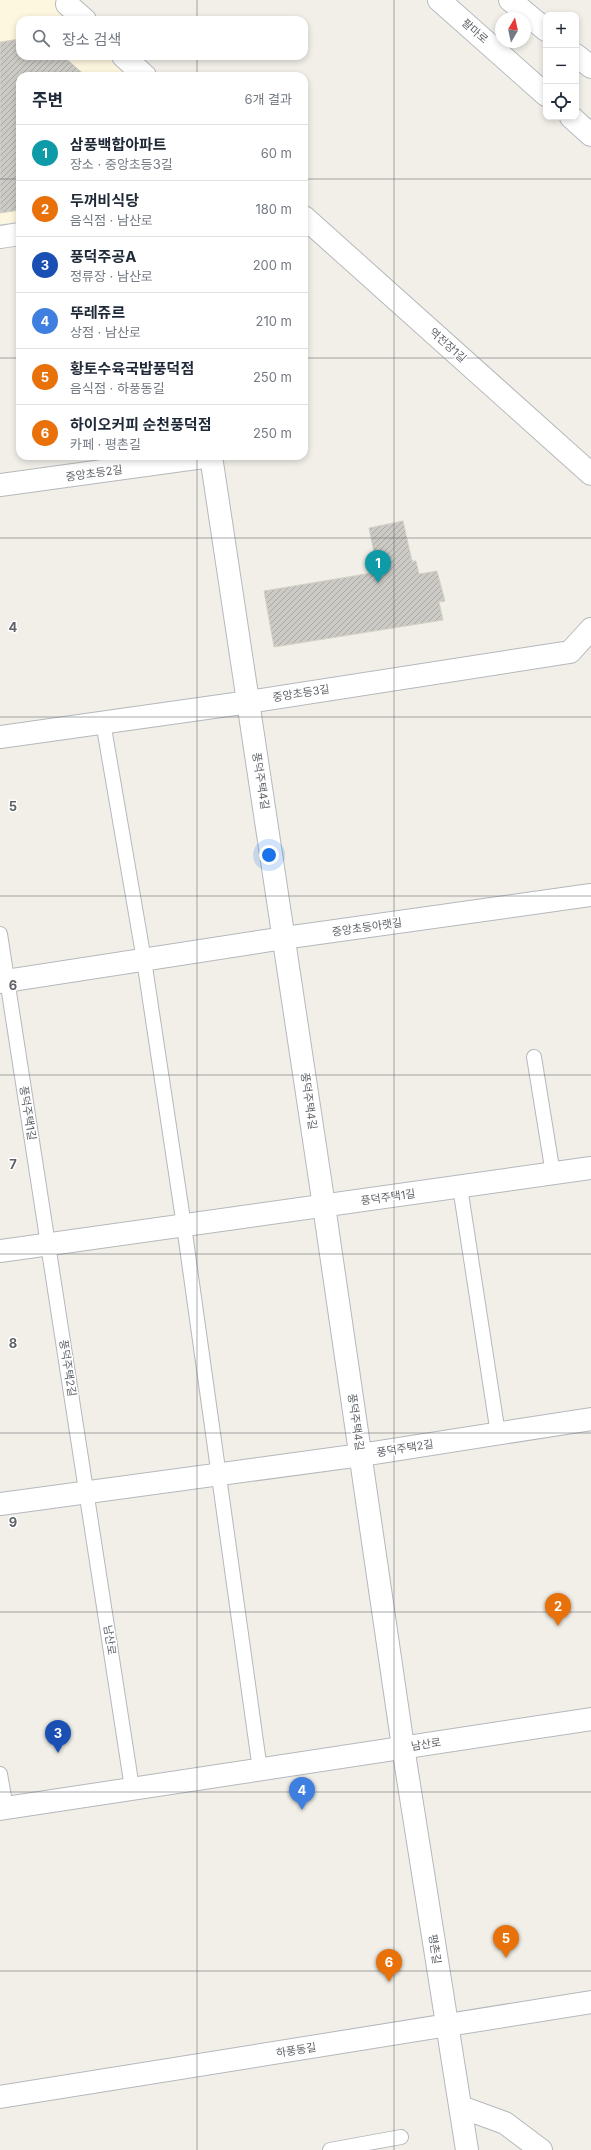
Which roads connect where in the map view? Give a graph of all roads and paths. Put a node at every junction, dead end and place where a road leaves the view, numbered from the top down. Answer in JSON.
{"nodes":[{"id":1,"x":439,"y":0,"type":"edge"},
{"id":2,"x":510,"y":0,"type":"edge"},
{"id":3,"x":67,"y":1,"type":"edge"},
{"id":4,"x":81,"y":16,"type":"edge"},
{"id":5,"x":543,"y":28,"type":"edge"},
{"id":6,"x":579,"y":57,"type":"edge"},
{"id":7,"x":127,"y":60,"type":"edge"},
{"id":8,"x":591,"y":67,"type":"edge"},
{"id":9,"x":141,"y":72,"type":"edge"},
{"id":10,"x":543,"y":92,"type":"edge"},
{"id":11,"x":574,"y":120,"type":"edge"},
{"id":12,"x":591,"y":135,"type":"edge"},
{"id":13,"x":308,"y":221,"type":"edge"},
{"id":14,"x":16,"y":235,"type":"edge"},
{"id":15,"x":0,"y":237,"type":"edge"},
{"id":16,"x":182,"y":460,"type":"edge"},
{"id":17,"x":212,"y":460,"type":"edge"},
{"id":18,"x":591,"y":474,"type":"edge"},
{"id":19,"x":0,"y":485,"type":"edge"},
{"id":20,"x":591,"y":629,"type":"edge"},
{"id":21,"x":249,"y":702,"type":"junction"},
{"id":22,"x":103,"y":722,"type":"junction"},
{"id":23,"x":0,"y":737,"type":"edge"},
{"id":24,"x":591,"y":895,"type":"edge"},
{"id":25,"x":0,"y":934,"type":"edge"},
{"id":26,"x":284,"y":938,"type":"junction"},
{"id":27,"x":144,"y":960,"type":"junction"},
{"id":28,"x":4,"y":981,"type":"edge"},
{"id":29,"x":534,"y":1057,"type":"dead end"},
{"id":30,"x":591,"y":1168,"type":"edge"},
{"id":31,"x":553,"y":1174,"type":"junction"},
{"id":32,"x":460,"y":1187,"type":"junction"},
{"id":33,"x":324,"y":1206,"type":"junction"},
{"id":34,"x":184,"y":1226,"type":"junction"},
{"id":35,"x":49,"y":1244,"type":"junction"},
{"id":36,"x":0,"y":1251,"type":"edge"},
{"id":37,"x":591,"y":1419,"type":"edge"},
{"id":38,"x":498,"y":1434,"type":"junction"},
{"id":39,"x":361,"y":1455,"type":"junction"},
{"id":40,"x":218,"y":1475,"type":"junction"},
{"id":41,"x":88,"y":1492,"type":"junction"},
{"id":42,"x":0,"y":1504,"type":"edge"},
{"id":43,"x":591,"y":1719,"type":"edge"},
{"id":44,"x":403,"y":1747,"type":"junction"},
{"id":45,"x":260,"y":1770,"type":"junction"},
{"id":46,"x":0,"y":1774,"type":"edge"},
{"id":47,"x":132,"y":1788,"type":"junction"},
{"id":48,"x":3,"y":1808,"type":"edge"},
{"id":49,"x":591,"y":2002,"type":"edge"},
{"id":50,"x":448,"y":2025,"type":"junction"},
{"id":51,"x":0,"y":2097,"type":"edge"},
{"id":52,"x":461,"y":2107,"type":"junction"},
{"id":53,"x":401,"y":2137,"type":"dead end"},
{"id":54,"x":330,"y":2150,"type":"edge"},
{"id":55,"x":467,"y":2150,"type":"edge"},
{"id":56,"x":541,"y":2150,"type":"edge"}],
"edges":[{"from":1,"to":10,"type":"street","name":"팔마로"},
{"from":2,"to":5,"type":"street"},
{"from":3,"to":4,"type":"street"},
{"from":6,"to":8,"type":"street"},
{"from":7,"to":9,"type":"street"},
{"from":11,"to":12,"type":"street"},
{"from":13,"to":18,"type":"street","name":"역전장1길"},
{"from":14,"to":15,"type":"street"},
{"from":16,"to":19,"type":"street","name":"중앙초등2길"},
{"from":17,"to":21,"type":"street","name":"풍덕주택4길"},
{"from":20,"to":21,"type":"street","name":"중앙초등3길"},
{"from":21,"to":22,"type":"street","name":"중앙초등3길"},
{"from":21,"to":26,"type":"street","name":"풍덕주택4길"},
{"from":22,"to":23,"type":"street","name":"중앙초등3길"},
{"from":22,"to":27,"type":"lane"},
{"from":24,"to":26,"type":"street","name":"중앙초등아랫길"},
{"from":25,"to":28,"type":"lane"},
{"from":26,"to":27,"type":"street","name":"중앙초등아랫길"},
{"from":26,"to":33,"type":"street","name":"풍덕주택4길"},
{"from":27,"to":28,"type":"street","name":"중앙초등아랫길"},
{"from":27,"to":34,"type":"lane"},
{"from":28,"to":35,"type":"lane","name":"풍덕주택1길"},
{"from":29,"to":31,"type":"lane"},
{"from":30,"to":31,"type":"street","name":"풍덕주택1길"},
{"from":31,"to":32,"type":"street","name":"풍덕주택1길"},
{"from":32,"to":33,"type":"street","name":"풍덕주택1길"},
{"from":32,"to":38,"type":"lane"},
{"from":33,"to":34,"type":"street","name":"풍덕주택1길"},
{"from":33,"to":39,"type":"street","name":"풍덕주택4길"},
{"from":34,"to":35,"type":"street","name":"풍덕주택1길"},
{"from":34,"to":40,"type":"lane"},
{"from":35,"to":36,"type":"street","name":"풍덕주택1길"},
{"from":35,"to":41,"type":"lane","name":"풍덕주택2길"},
{"from":37,"to":38,"type":"street","name":"풍덕주택2길"},
{"from":38,"to":39,"type":"street","name":"풍덕주택2길"},
{"from":39,"to":40,"type":"street","name":"풍덕주택2길"},
{"from":39,"to":44,"type":"street","name":"풍덕주택4길"},
{"from":40,"to":41,"type":"street","name":"풍덕주택2길"},
{"from":40,"to":45,"type":"lane"},
{"from":41,"to":42,"type":"street","name":"풍덕주택2길"},
{"from":41,"to":47,"type":"lane","name":"남산로"},
{"from":43,"to":44,"type":"street","name":"남산로"},
{"from":44,"to":45,"type":"street","name":"남산로"},
{"from":44,"to":50,"type":"street","name":"평촌길"},
{"from":45,"to":47,"type":"street","name":"남산로"},
{"from":46,"to":48,"type":"lane","name":"남산로"},
{"from":47,"to":48,"type":"street","name":"남산로"},
{"from":49,"to":50,"type":"street","name":"하풍동길"},
{"from":50,"to":51,"type":"street","name":"하풍동길"},
{"from":50,"to":52,"type":"street","name":"평촌길"},
{"from":52,"to":55,"type":"street","name":"평촌길"},
{"from":52,"to":56,"type":"street"},
{"from":53,"to":54,"type":"lane"}]}
